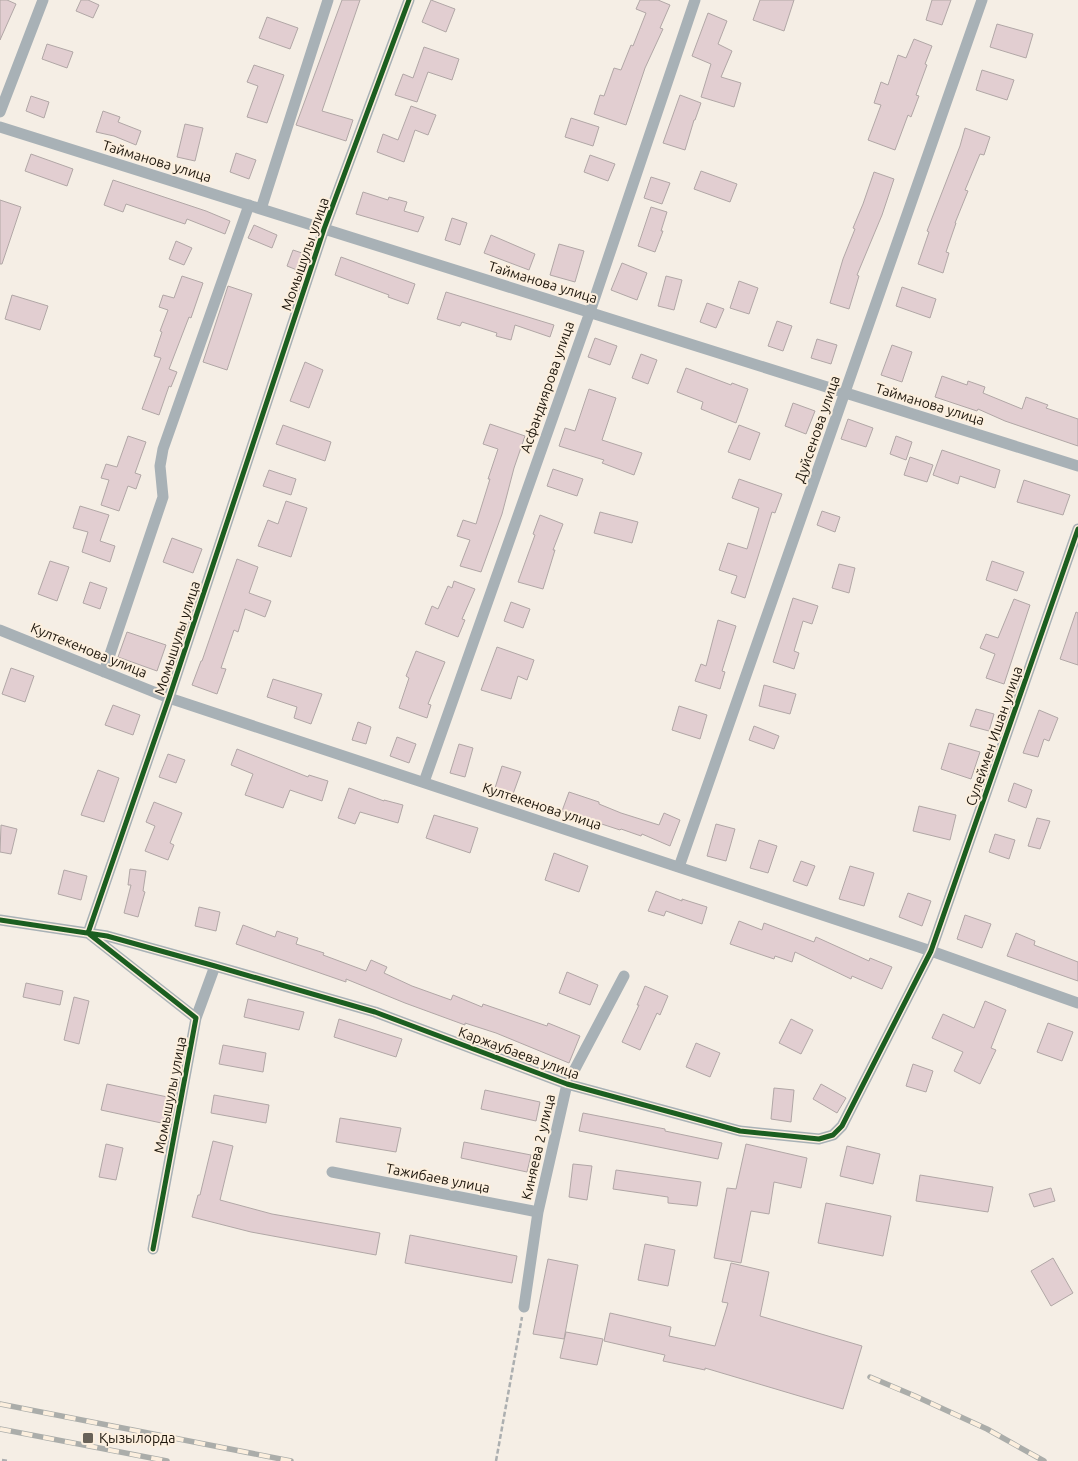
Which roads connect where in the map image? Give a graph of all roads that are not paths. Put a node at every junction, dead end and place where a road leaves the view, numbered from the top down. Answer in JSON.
{"nodes":[{"id":1,"x":43,"y":0,"type":"edge"},
{"id":2,"x":328,"y":0,"type":"edge"},
{"id":3,"x":409,"y":0,"type":"edge"},
{"id":4,"x":695,"y":0,"type":"edge"},
{"id":5,"x":982,"y":0,"type":"edge"},
{"id":6,"x":0,"y":112,"type":"edge"},
{"id":7,"x":0,"y":127,"type":"edge"},
{"id":8,"x":249,"y":205,"type":"junction"},
{"id":9,"x":261,"y":209,"type":"junction"},
{"id":10,"x":324,"y":229,"type":"junction"},
{"id":11,"x":590,"y":312,"type":"junction"},
{"id":12,"x":846,"y":393,"type":"junction"},
{"id":13,"x":1078,"y":466,"type":"edge"},
{"id":14,"x":1078,"y":529,"type":"edge"},
{"id":15,"x":0,"y":630,"type":"edge"},
{"id":16,"x":104,"y":672,"type":"junction"},
{"id":17,"x":169,"y":698,"type":"junction"},
{"id":18,"x":424,"y":782,"type":"junction"},
{"id":19,"x":679,"y":868,"type":"junction"},
{"id":20,"x":0,"y":920,"type":"edge"},
{"id":21,"x":88,"y":933,"type":"junction"},
{"id":22,"x":931,"y":951,"type":"junction"},
{"id":23,"x":215,"y":966,"type":"junction"},
{"id":24,"x":624,"y":976,"type":"dead end"},
{"id":25,"x":1078,"y":1003,"type":"edge"},
{"id":26,"x":196,"y":1018,"type":"junction"},
{"id":27,"x":567,"y":1084,"type":"junction"},
{"id":28,"x":332,"y":1172,"type":"dead end"},
{"id":29,"x":538,"y":1212,"type":"junction"},
{"id":30,"x":153,"y":1248,"type":"dead end"},
{"id":31,"x":524,"y":1307,"type":"dead end"}],
"edges":[{"from":1,"to":6,"type":"street"},
{"from":2,"to":9,"type":"street"},
{"from":3,"to":10,"type":"street","name":"Момышулы улица"},
{"from":4,"to":11,"type":"street","name":"Асфандиярова улица"},
{"from":5,"to":12,"type":"street","name":"Дуйсенова улица"},
{"from":7,"to":8,"type":"street","name":"Тайманова улица"},
{"from":8,"to":9,"type":"street","name":"Тайманова улица"},
{"from":8,"to":16,"type":"street"},
{"from":9,"to":10,"type":"street","name":"Тайманова улица"},
{"from":10,"to":11,"type":"street","name":"Тайманова улица"},
{"from":10,"to":17,"type":"street","name":"Момышулы улица"},
{"from":11,"to":12,"type":"street","name":"Тайманова улица"},
{"from":11,"to":18,"type":"street","name":"Асфандиярова улица"},
{"from":12,"to":13,"type":"street","name":"Тайманова улица"},
{"from":12,"to":19,"type":"street","name":"Дуйсенова улица"},
{"from":14,"to":22,"type":"street","name":"Сулеймен Ишан улица"},
{"from":15,"to":16,"type":"street","name":"Култекенова улица"},
{"from":16,"to":17,"type":"street","name":"Култекенова улица"},
{"from":17,"to":18,"type":"street","name":"Култекенова улица"},
{"from":17,"to":21,"type":"street","name":"Момышулы улица"},
{"from":18,"to":19,"type":"street","name":"Култекенова улица"},
{"from":19,"to":22,"type":"street","name":"Култекенова улица"},
{"from":20,"to":21,"type":"street","name":"Каржаубаева улица"},
{"from":21,"to":23,"type":"street","name":"Каржаубаева улица"},
{"from":21,"to":26,"type":"street"},
{"from":22,"to":25,"type":"street","name":"Култекенова улица"},
{"from":22,"to":27,"type":"street","name":"Каржаубаева улица"},
{"from":23,"to":26,"type":"street","name":"Момышулы улица"},
{"from":23,"to":27,"type":"street","name":"Каржаубаева улица"},
{"from":24,"to":27,"type":"street","name":"Киняева 2 улица"},
{"from":26,"to":30,"type":"street","name":"Момышулы улица"},
{"from":27,"to":29,"type":"street","name":"Киняева 2 улица"},
{"from":28,"to":29,"type":"street","name":"Тажибаев улица"},
{"from":29,"to":31,"type":"street","name":"Киняева 2 улица"}]}
